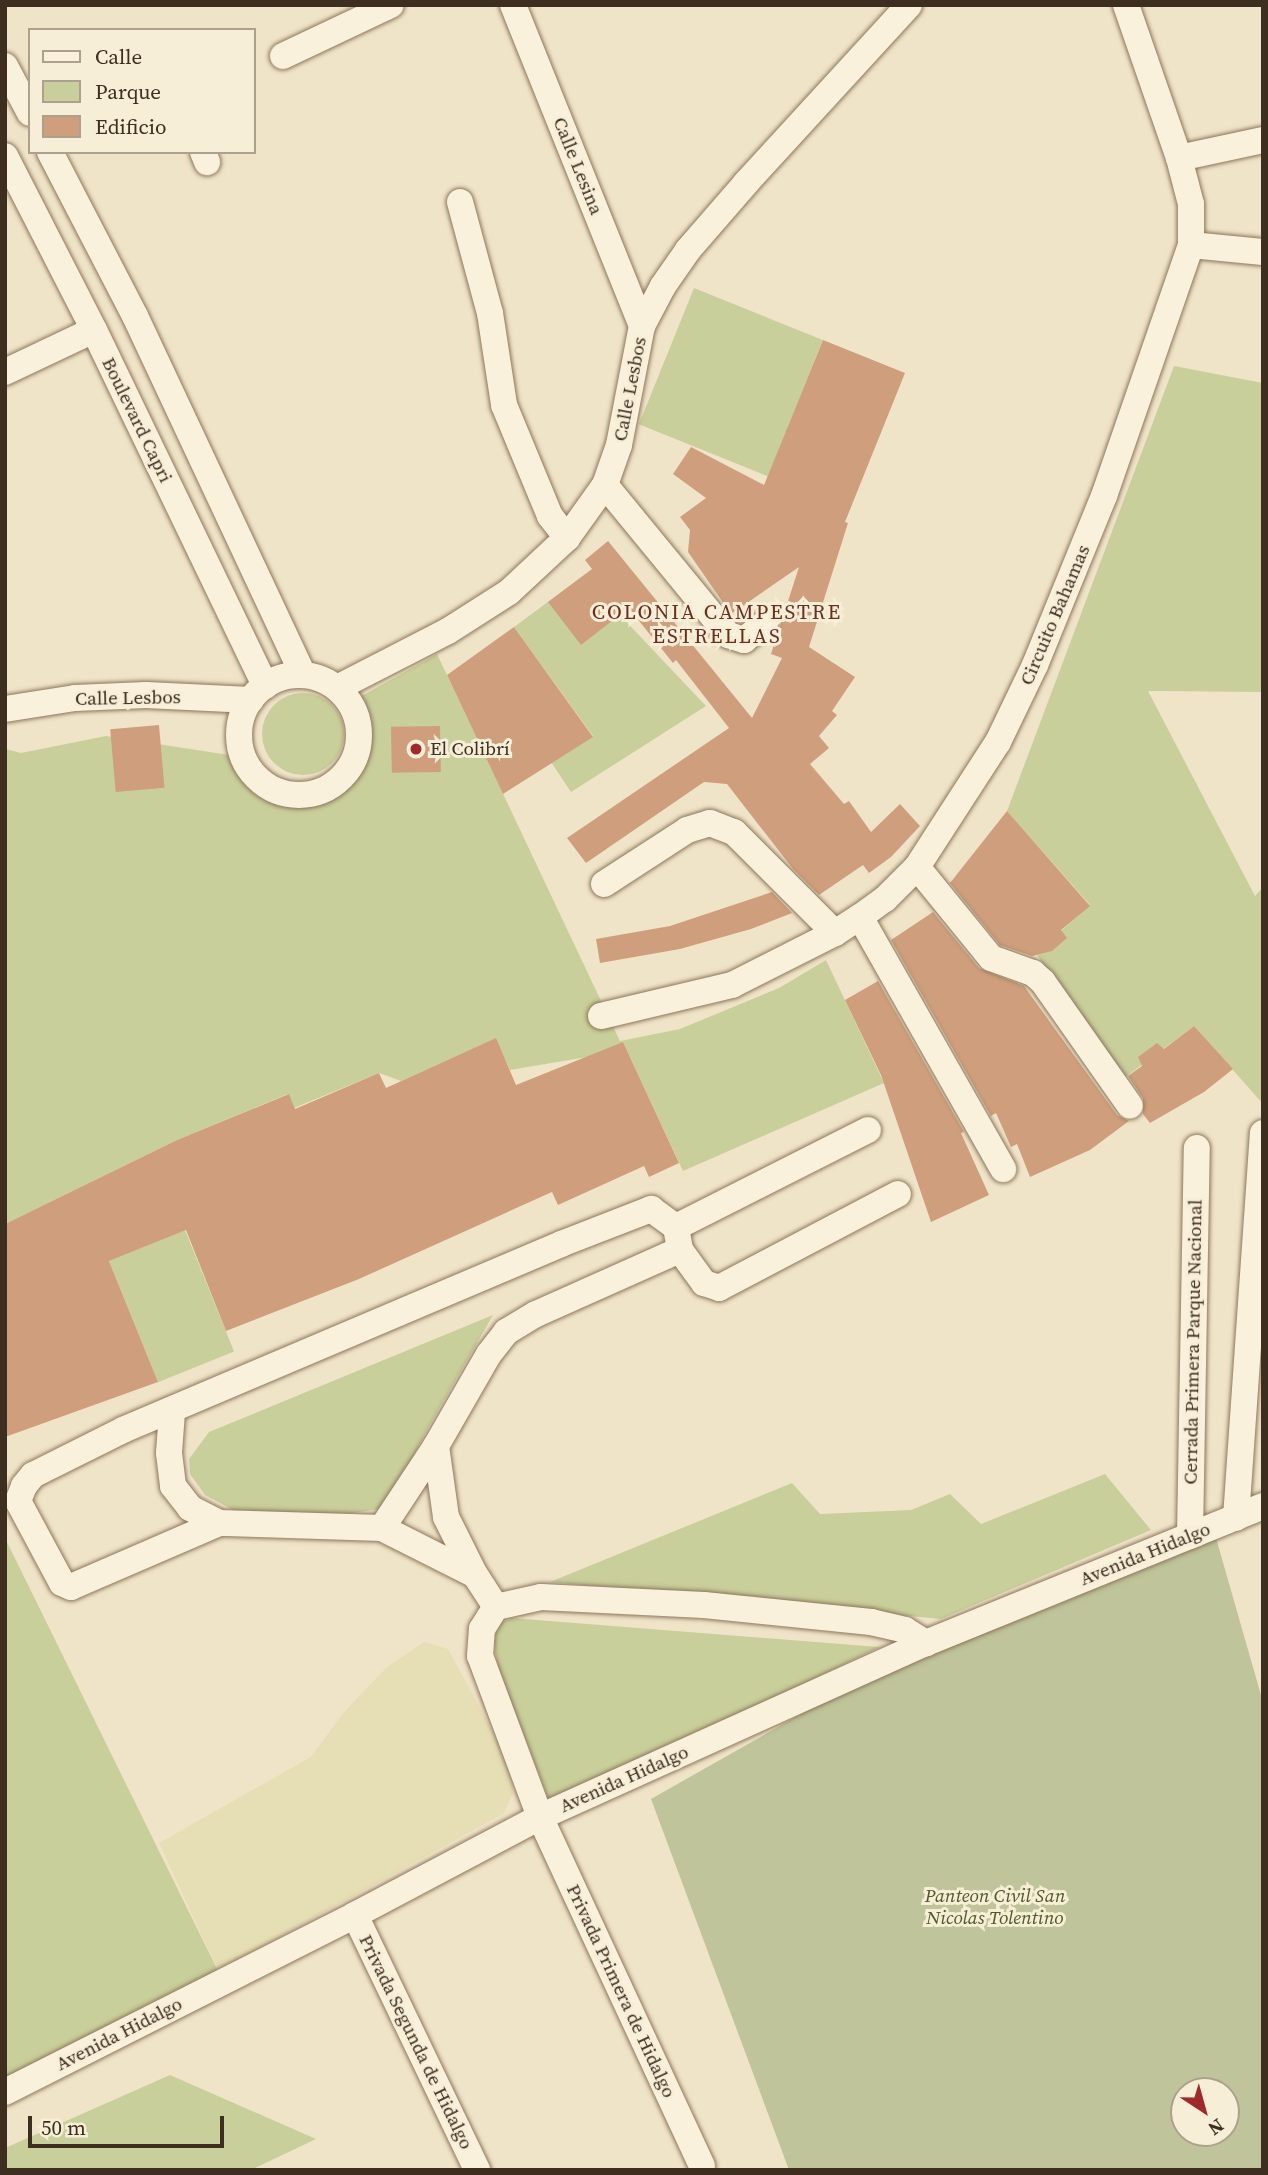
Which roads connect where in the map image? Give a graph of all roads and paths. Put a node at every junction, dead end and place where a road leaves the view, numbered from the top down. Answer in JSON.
{"nodes":[{"id":1,"x":391,"y":5,"type":"edge"},
{"id":2,"x":513,"y":5,"type":"edge"},
{"id":3,"x":909,"y":5,"type":"edge"},
{"id":4,"x":1126,"y":5,"type":"edge"},
{"id":5,"x":283,"y":56,"type":"dead end"},
{"id":6,"x":5,"y":66,"type":"edge"},
{"id":7,"x":28,"y":109,"type":"edge"},
{"id":8,"x":1263,"y":140,"type":"edge"},
{"id":9,"x":51,"y":154,"type":"edge"},
{"id":10,"x":6,"y":157,"type":"edge"},
{"id":11,"x":1179,"y":158,"type":"junction"},
{"id":12,"x":460,"y":202,"type":"dead end"},
{"id":13,"x":1191,"y":245,"type":"junction"},
{"id":14,"x":1263,"y":252,"type":"edge"},
{"id":15,"x":642,"y":326,"type":"junction"},
{"id":16,"x":94,"y":330,"type":"junction"},
{"id":17,"x":5,"y":372,"type":"edge"},
{"id":18,"x":604,"y":485,"type":"junction"},
{"id":19,"x":567,"y":538,"type":"junction"},
{"id":20,"x":765,"y":623,"type":"dead end"},
{"id":21,"x":303,"y":675,"type":"junction"},
{"id":22,"x":337,"y":688,"type":"junction"},
{"id":23,"x":258,"y":693,"type":"junction"},
{"id":24,"x":5,"y":709,"type":"edge"},
{"id":25,"x":917,"y":867,"type":"junction"},
{"id":26,"x":604,"y":884,"type":"dead end"},
{"id":27,"x":860,"y":917,"type":"junction"},
{"id":28,"x":835,"y":933,"type":"junction"},
{"id":29,"x":601,"y":1016,"type":"dead end"},
{"id":30,"x":1130,"y":1106,"type":"dead end"},
{"id":31,"x":868,"y":1130,"type":"dead end"},
{"id":32,"x":1263,"y":1133,"type":"edge"},
{"id":33,"x":1196,"y":1148,"type":"dead end"},
{"id":34,"x":1003,"y":1169,"type":"dead end"},
{"id":35,"x":898,"y":1194,"type":"dead end"},
{"id":36,"x":678,"y":1238,"type":"junction"},
{"id":37,"x":172,"y":1412,"type":"junction"},
{"id":38,"x":436,"y":1446,"type":"junction"},
{"id":39,"x":1263,"y":1506,"type":"edge"},
{"id":40,"x":1236,"y":1518,"type":"junction"},
{"id":41,"x":219,"y":1523,"type":"junction"},
{"id":42,"x":383,"y":1528,"type":"junction"},
{"id":43,"x":1191,"y":1536,"type":"junction"},
{"id":44,"x":475,"y":1575,"type":"junction"},
{"id":45,"x":496,"y":1607,"type":"junction"},
{"id":46,"x":926,"y":1643,"type":"junction"},
{"id":47,"x":540,"y":1817,"type":"junction"},
{"id":48,"x":355,"y":1915,"type":"junction"},
{"id":49,"x":5,"y":2092,"type":"edge"},
{"id":50,"x":702,"y":2166,"type":"dead end"},
{"id":51,"x":477,"y":2170,"type":"edge"}],
"edges":[{"from":1,"to":5,"type":"street"},
{"from":2,"to":15,"type":"street","name":"Calle Lesina"},
{"from":3,"to":15,"type":"street","name":"Calle Lesbos"},
{"from":4,"to":11,"type":"street","name":"Circuito Bahamas"},
{"from":6,"to":7,"type":"street"},
{"from":8,"to":11,"type":"street"},
{"from":9,"to":21,"type":"street"},
{"from":10,"to":16,"type":"street","name":"Boulevard Capri"},
{"from":11,"to":13,"type":"street","name":"Circuito Bahamas"},
{"from":12,"to":19,"type":"street"},
{"from":13,"to":14,"type":"street"},
{"from":13,"to":25,"type":"street","name":"Circuito Bahamas"},
{"from":15,"to":18,"type":"street","name":"Calle Lesbos"},
{"from":16,"to":17,"type":"street"},
{"from":16,"to":23,"type":"street","name":"Boulevard Capri"},
{"from":18,"to":19,"type":"street","name":"Calle Lesbos"},
{"from":18,"to":20,"type":"street"},
{"from":19,"to":22,"type":"street","name":"Calle Lesbos"},
{"from":21,"to":22,"type":"street"},
{"from":21,"to":23,"type":"street"},
{"from":22,"to":23,"type":"street"},
{"from":23,"to":24,"type":"street","name":"Calle Lesbos"},
{"from":25,"to":27,"type":"street","name":"Circuito Bahamas"},
{"from":25,"to":30,"type":"street"},
{"from":26,"to":28,"type":"street"},
{"from":27,"to":28,"type":"street","name":"Circuito Bahamas"},
{"from":27,"to":34,"type":"street"},
{"from":28,"to":29,"type":"street","name":"Circuito Bahamas"},
{"from":31,"to":36,"type":"street"},
{"from":32,"to":40,"type":"street"},
{"from":33,"to":43,"type":"street","name":"Cerrada Primera Parque Nacional"},
{"from":35,"to":36,"type":"street"},
{"from":36,"to":37,"type":"street"},
{"from":36,"to":38,"type":"street"},
{"from":37,"to":41,"type":"street"},
{"from":37,"to":41,"type":"street"},
{"from":38,"to":42,"type":"street"},
{"from":38,"to":44,"type":"street"},
{"from":39,"to":40,"type":"street","name":"Avenida Hidalgo"},
{"from":40,"to":43,"type":"street","name":"Avenida Hidalgo"},
{"from":41,"to":42,"type":"street"},
{"from":42,"to":44,"type":"street"},
{"from":43,"to":46,"type":"street","name":"Avenida Hidalgo"},
{"from":44,"to":45,"type":"street"},
{"from":45,"to":46,"type":"street"},
{"from":45,"to":47,"type":"street","name":"Privada Primera de Hidalgo"},
{"from":46,"to":47,"type":"street","name":"Avenida Hidalgo"},
{"from":47,"to":48,"type":"street","name":"Avenida Hidalgo"},
{"from":47,"to":50,"type":"street","name":"Privada Primera de Hidalgo"},
{"from":48,"to":49,"type":"street","name":"Avenida Hidalgo"},
{"from":48,"to":51,"type":"street","name":"Privada Segunda de Hidalgo"}]}
